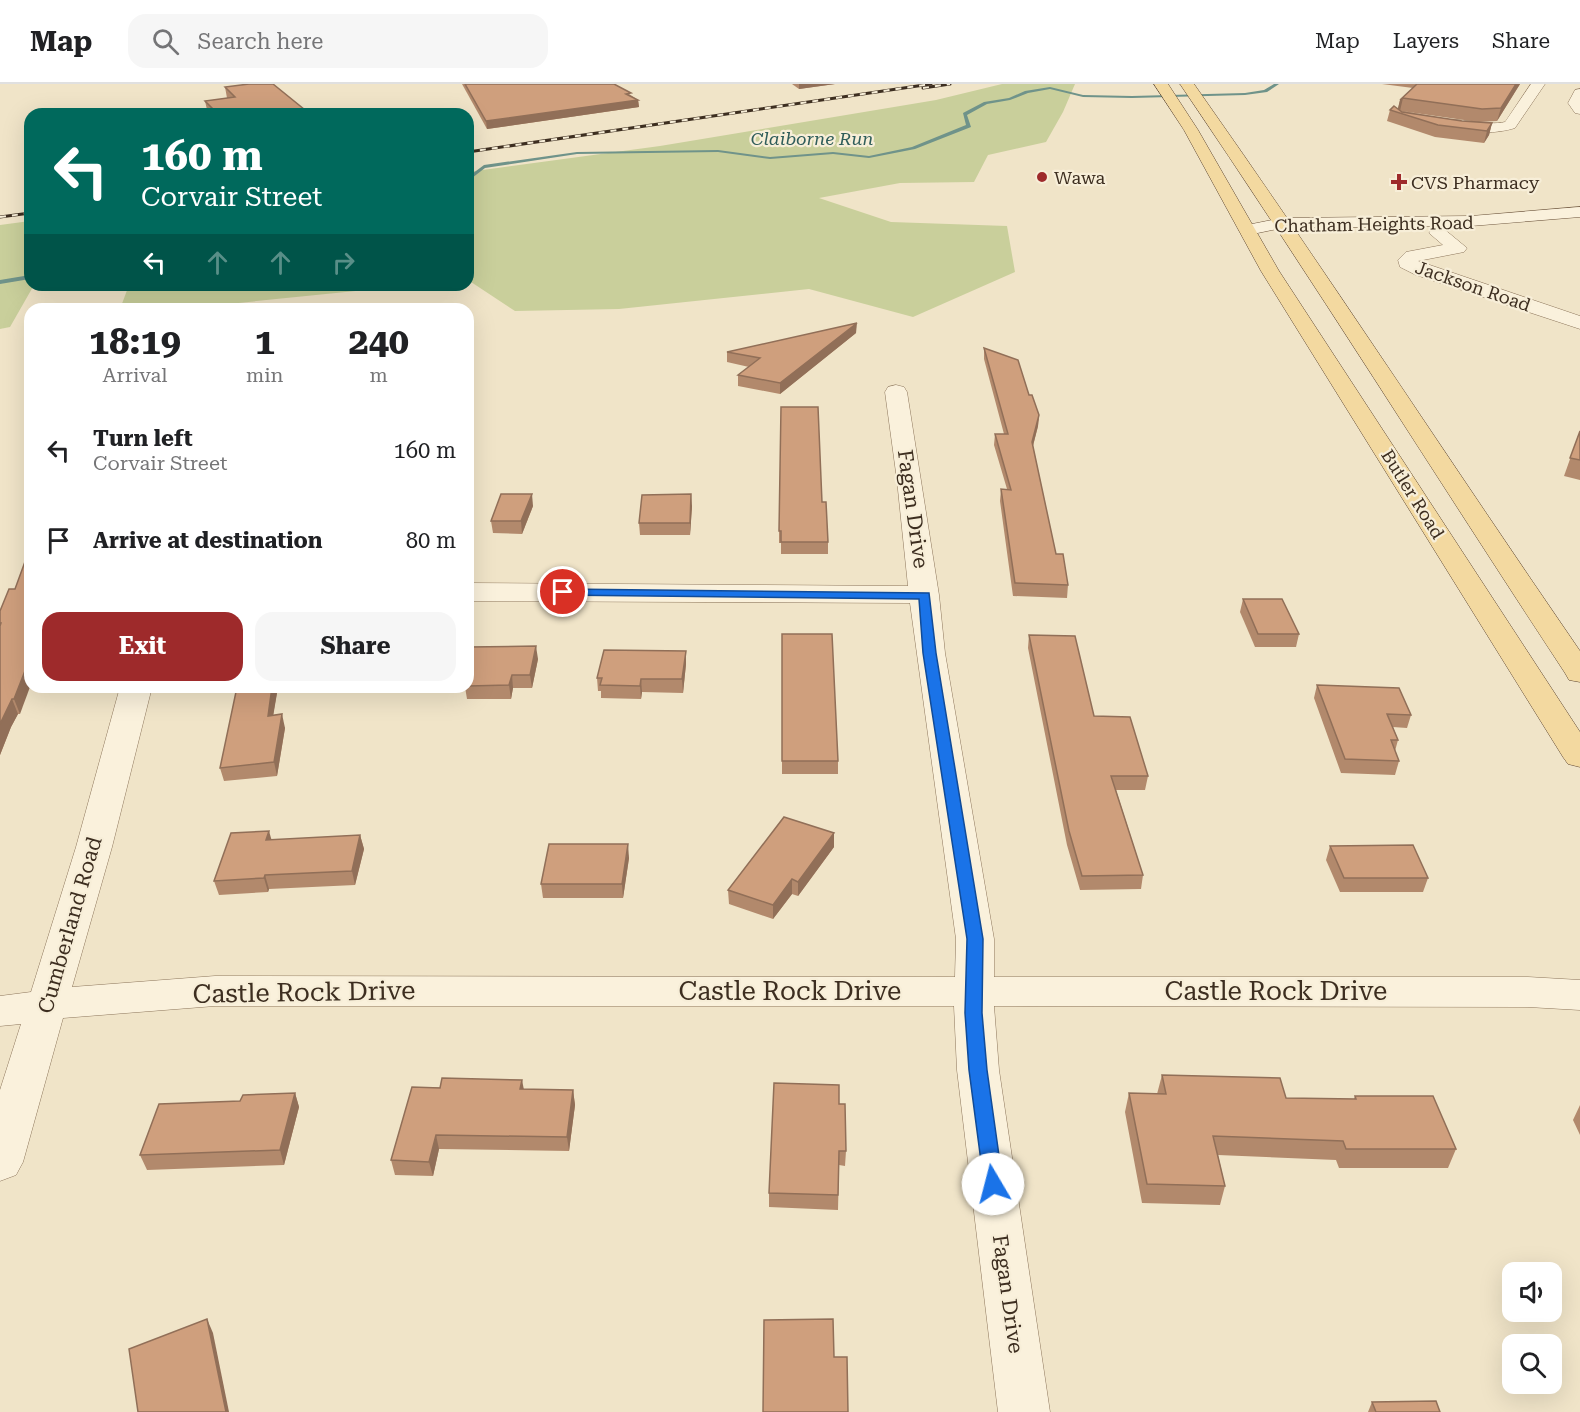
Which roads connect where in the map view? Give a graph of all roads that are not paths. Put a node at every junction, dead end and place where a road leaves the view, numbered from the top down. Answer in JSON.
{"nodes":[{"id":1,"x":1161,"y":84,"type":"edge"},
{"id":2,"x":1187,"y":84,"type":"edge"},
{"id":3,"x":1538,"y":84,"type":"edge"},
{"id":4,"x":1580,"y":93,"type":"edge"},
{"id":5,"x":1580,"y":110,"type":"edge"},
{"id":6,"x":1433,"y":122,"type":"edge"},
{"id":7,"x":1568,"y":199,"type":"edge"},
{"id":8,"x":1580,"y":212,"type":"edge"},
{"id":9,"x":1527,"y":218,"type":"junction"},
{"id":10,"x":1580,"y":224,"type":"edge"},
{"id":11,"x":1286,"y":229,"type":"junction"},
{"id":12,"x":1248,"y":230,"type":"junction"},
{"id":13,"x":1438,"y":233,"type":"junction"},
{"id":14,"x":1580,"y":323,"type":"edge"},
{"id":15,"x":896,"y":392,"type":"dead end"},
{"id":16,"x":474,"y":592,"type":"edge"},
{"id":17,"x":925,"y":595,"type":"junction"},
{"id":18,"x":1580,"y":672,"type":"edge"},
{"id":19,"x":134,"y":693,"type":"edge"},
{"id":20,"x":1580,"y":757,"type":"edge"},
{"id":21,"x":975,"y":991,"type":"junction"},
{"id":22,"x":1580,"y":995,"type":"edge"},
{"id":23,"x":47,"y":1005,"type":"junction"},
{"id":24,"x":0,"y":1011,"type":"edge"},
{"id":25,"x":0,"y":1162,"type":"edge"},
{"id":26,"x":1023,"y":1412,"type":"edge"}],
"edges":[{"from":1,"to":12,"type":"main road","name":"Butler Road"},
{"from":2,"to":11,"type":"main road","name":"Butler Road"},
{"from":3,"to":6,"type":"street"},
{"from":4,"to":5,"type":"street"},
{"from":7,"to":9,"type":"street"},
{"from":8,"to":9,"type":"street","name":"Chatham Heights Road"},
{"from":9,"to":11,"type":"street","name":"Chatham Heights Road"},
{"from":10,"to":13,"type":"street","name":"Chatham Heights Road"},
{"from":11,"to":12,"type":"street","name":"Chatham Heights Road"},
{"from":11,"to":13,"type":"street","name":"Chatham Heights Road"},
{"from":11,"to":18,"type":"main road","name":"Butler Road"},
{"from":12,"to":20,"type":"main road","name":"Butler Road"},
{"from":13,"to":14,"type":"street","name":"Jackson Road"},
{"from":15,"to":17,"type":"street","name":"Fagan Drive"},
{"from":16,"to":17,"type":"street"},
{"from":17,"to":21,"type":"street","name":"Fagan Drive"},
{"from":19,"to":23,"type":"street","name":"Cumberland Road"},
{"from":21,"to":22,"type":"street","name":"Castle Rock Drive"},
{"from":21,"to":23,"type":"street","name":"Castle Rock Drive"},
{"from":21,"to":26,"type":"street","name":"Fagan Drive"},
{"from":23,"to":24,"type":"street","name":"Castle Rock Drive"},
{"from":23,"to":25,"type":"street","name":"Cumberland Road"}]}
